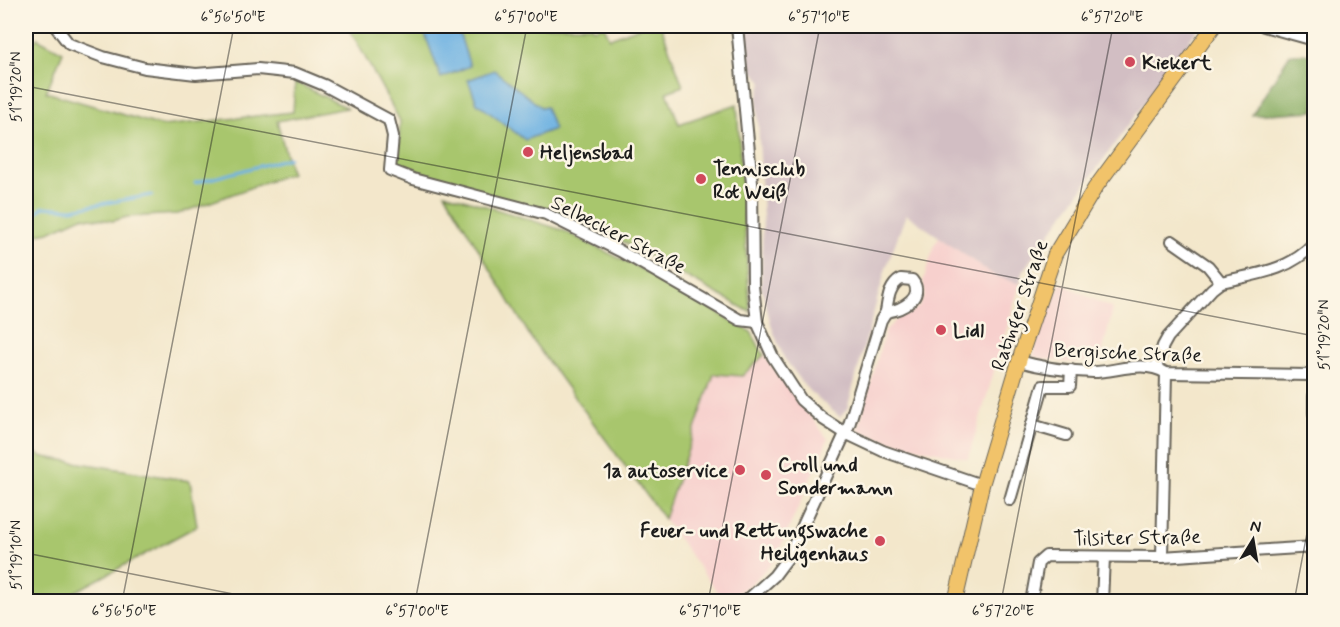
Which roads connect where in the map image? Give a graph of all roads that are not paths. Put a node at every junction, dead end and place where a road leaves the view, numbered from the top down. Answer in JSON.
{"nodes":[{"id":1,"x":55,"y":26,"type":"edge"},
{"id":2,"x":737,"y":26,"type":"edge"},
{"id":3,"x":1264,"y":26,"type":"edge"},
{"id":4,"x":1214,"y":27,"type":"edge"},
{"id":5,"x":1314,"y":40,"type":"edge"},
{"id":6,"x":1172,"y":241,"type":"dead end"},
{"id":7,"x":1314,"y":244,"type":"edge"},
{"id":8,"x":1221,"y":282,"type":"junction"},
{"id":9,"x":886,"y":312,"type":"dead end"},
{"id":10,"x":757,"y":322,"type":"junction"},
{"id":11,"x":1019,"y":361,"type":"junction"},
{"id":12,"x":1071,"y":370,"type":"junction"},
{"id":13,"x":1161,"y":370,"type":"junction"},
{"id":14,"x":1313,"y":375,"type":"edge"},
{"id":15,"x":1314,"y":396,"type":"edge"},
{"id":16,"x":1314,"y":413,"type":"edge"},
{"id":17,"x":1032,"y":425,"type":"junction"},
{"id":18,"x":845,"y":434,"type":"junction"},
{"id":19,"x":1066,"y":435,"type":"dead end"},
{"id":20,"x":982,"y":485,"type":"junction"},
{"id":21,"x":1010,"y":500,"type":"dead end"},
{"id":22,"x":1314,"y":547,"type":"edge"},
{"id":23,"x":1104,"y":556,"type":"junction"},
{"id":24,"x":1162,"y":557,"type":"junction"},
{"id":25,"x":745,"y":601,"type":"edge"},
{"id":26,"x":955,"y":602,"type":"edge"},
{"id":27,"x":1031,"y":602,"type":"edge"},
{"id":28,"x":1102,"y":602,"type":"edge"}],
"edges":[{"from":1,"to":10,"type":"street","name":"Selbecker Straße"},
{"from":2,"to":10,"type":"street"},
{"from":3,"to":5,"type":"street"},
{"from":4,"to":11,"type":"main road","name":"Ratinger Straße"},
{"from":6,"to":8,"type":"street"},
{"from":7,"to":8,"type":"street"},
{"from":8,"to":13,"type":"street"},
{"from":9,"to":18,"type":"street"},
{"from":10,"to":18,"type":"street"},
{"from":11,"to":12,"type":"street","name":"Bergische Straße"},
{"from":11,"to":20,"type":"main road","name":"Ratinger Straße"},
{"from":12,"to":13,"type":"street","name":"Bergische Straße"},
{"from":12,"to":17,"type":"street"},
{"from":13,"to":14,"type":"street","name":"Bergische Straße"},
{"from":13,"to":24,"type":"street"},
{"from":15,"to":16,"type":"street"},
{"from":17,"to":19,"type":"street"},
{"from":17,"to":21,"type":"street"},
{"from":18,"to":20,"type":"street"},
{"from":18,"to":25,"type":"street"},
{"from":20,"to":26,"type":"main road","name":"Ratinger Straße"},
{"from":22,"to":24,"type":"street","name":"Tilsiter Straße"},
{"from":23,"to":24,"type":"street","name":"Tilsiter Straße"},
{"from":23,"to":27,"type":"street","name":"Tilsiter Straße"},
{"from":23,"to":28,"type":"street"}]}
